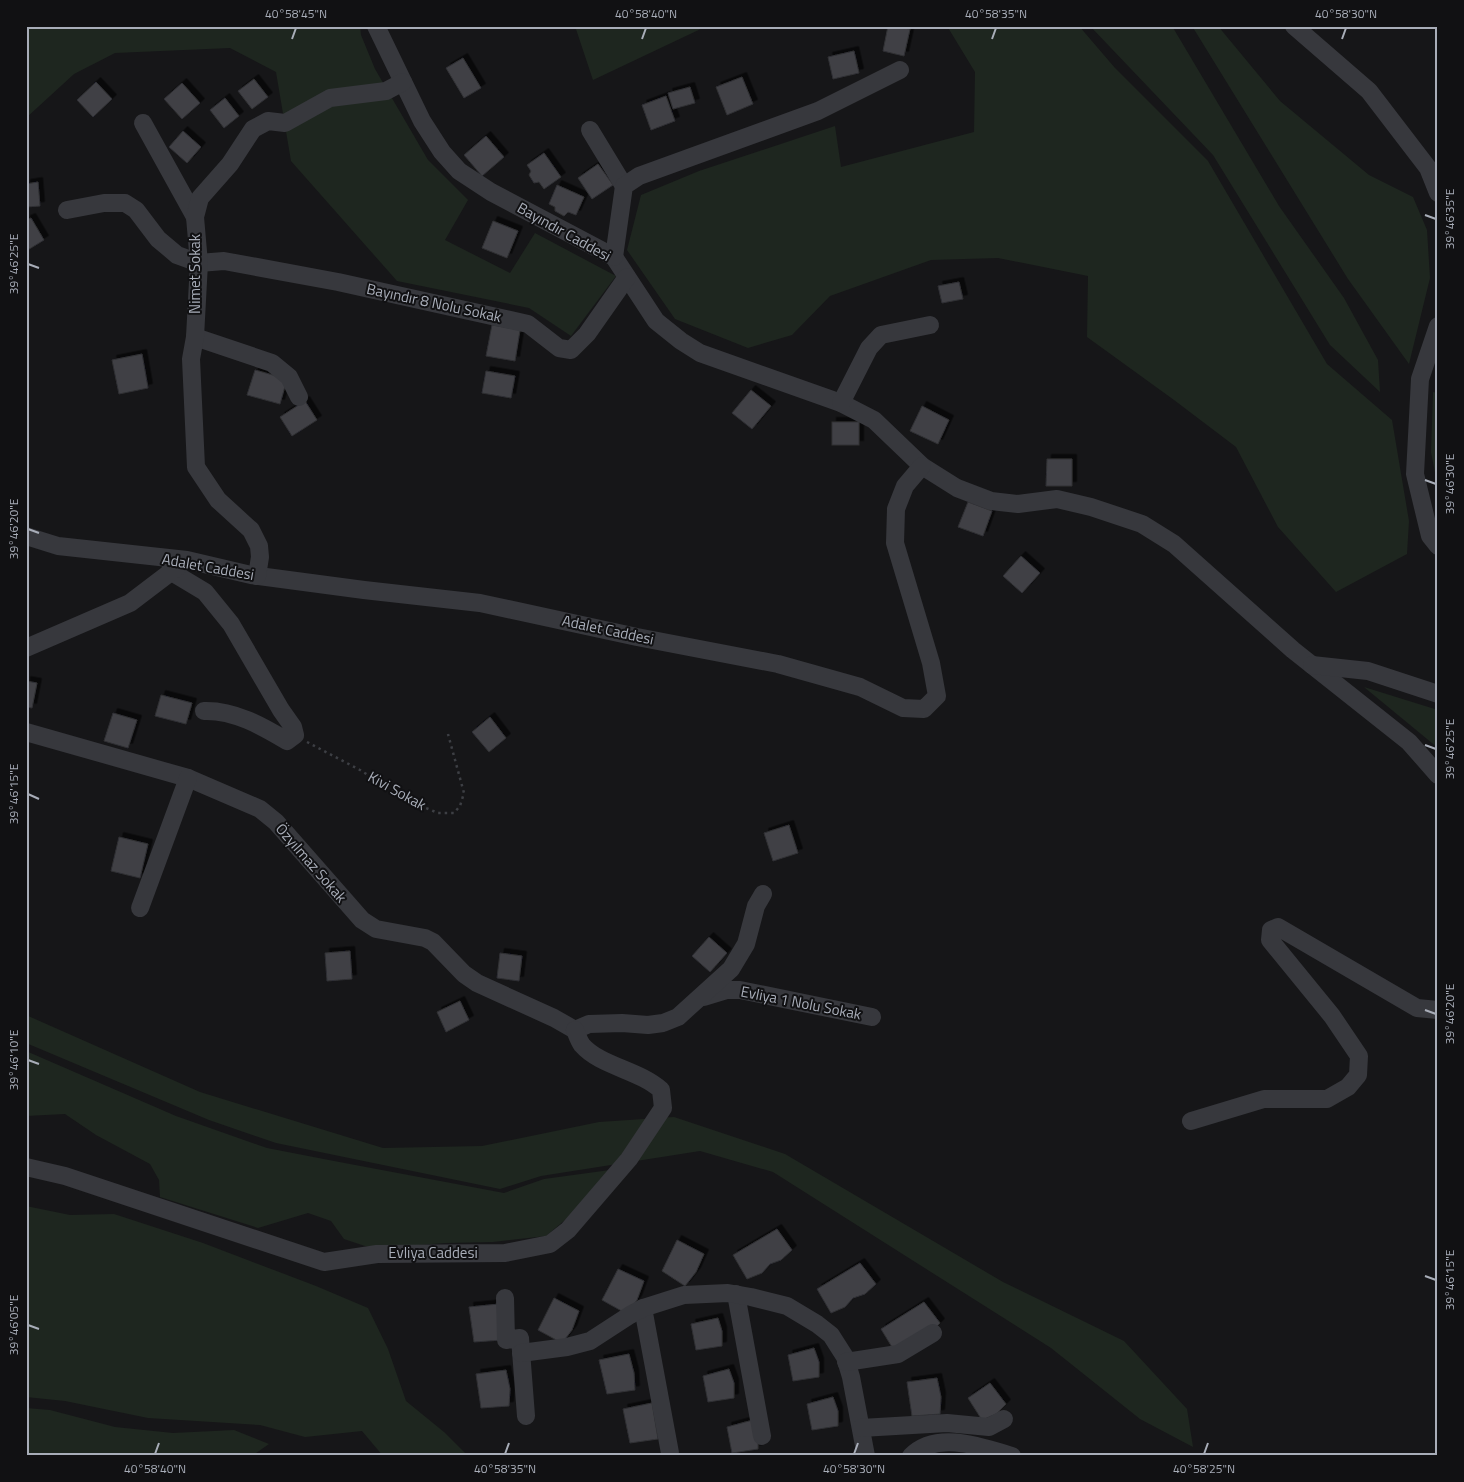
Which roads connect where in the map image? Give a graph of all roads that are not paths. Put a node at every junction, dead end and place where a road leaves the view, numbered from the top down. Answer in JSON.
{"nodes":[{"id":1,"x":376,"y":26,"type":"edge"},
{"id":2,"x":1294,"y":26,"type":"edge"},
{"id":3,"x":900,"y":70,"type":"dead end"},
{"id":4,"x":403,"y":82,"type":"junction"},
{"id":5,"x":143,"y":123,"type":"dead end"},
{"id":6,"x":590,"y":130,"type":"dead end"},
{"id":7,"x":624,"y":186,"type":"junction"},
{"id":8,"x":1438,"y":193,"type":"edge"},
{"id":9,"x":67,"y":210,"type":"dead end"},
{"id":10,"x":195,"y":217,"type":"junction"},
{"id":11,"x":614,"y":257,"type":"junction"},
{"id":12,"x":199,"y":263,"type":"junction"},
{"id":13,"x":627,"y":277,"type":"junction"},
{"id":14,"x":930,"y":324,"type":"dead end"},
{"id":15,"x":1438,"y":326,"type":"edge"},
{"id":16,"x":195,"y":337,"type":"junction"},
{"id":17,"x":299,"y":396,"type":"dead end"},
{"id":18,"x":841,"y":403,"type":"junction"},
{"id":19,"x":922,"y":466,"type":"junction"},
{"id":20,"x":26,"y":536,"type":"edge"},
{"id":21,"x":1438,"y":546,"type":"edge"},
{"id":22,"x":187,"y":560,"type":"junction"},
{"id":23,"x":170,"y":571,"type":"junction"},
{"id":24,"x":257,"y":576,"type":"junction"},
{"id":25,"x":26,"y":648,"type":"edge"},
{"id":26,"x":1312,"y":665,"type":"junction"},
{"id":27,"x":1438,"y":694,"type":"edge"},
{"id":28,"x":204,"y":710,"type":"dead end"},
{"id":29,"x":26,"y":732,"type":"edge"},
{"id":30,"x":1438,"y":775,"type":"edge"},
{"id":31,"x":188,"y":778,"type":"junction"},
{"id":32,"x":763,"y":894,"type":"dead end"},
{"id":33,"x":140,"y":908,"type":"dead end"},
{"id":34,"x":701,"y":998,"type":"junction"},
{"id":35,"x":1438,"y":1010,"type":"edge"},
{"id":36,"x":872,"y":1017,"type":"dead end"},
{"id":37,"x":575,"y":1030,"type":"junction"},
{"id":38,"x":1191,"y":1121,"type":"dead end"},
{"id":39,"x":26,"y":1167,"type":"edge"},
{"id":40,"x":736,"y":1294,"type":"junction"},
{"id":41,"x":505,"y":1298,"type":"dead end"},
{"id":42,"x":643,"y":1308,"type":"junction"},
{"id":43,"x":934,"y":1333,"type":"dead end"},
{"id":44,"x":521,"y":1354,"type":"junction"},
{"id":45,"x":846,"y":1362,"type":"junction"},
{"id":46,"x":526,"y":1416,"type":"dead end"},
{"id":47,"x":1004,"y":1419,"type":"dead end"},
{"id":48,"x":861,"y":1428,"type":"junction"},
{"id":49,"x":762,"y":1436,"type":"dead end"},
{"id":50,"x":670,"y":1453,"type":"dead end"},
{"id":51,"x":866,"y":1456,"type":"edge"},
{"id":52,"x":910,"y":1456,"type":"edge"},
{"id":53,"x":1012,"y":1456,"type":"edge"}],
"edges":[{"from":1,"to":4,"type":"street","name":"Bayındır Caddesi"},
{"from":2,"to":8,"type":"street"},
{"from":3,"to":7,"type":"street"},
{"from":4,"to":10,"type":"street","name":"Nimet Sokak"},
{"from":4,"to":11,"type":"street","name":"Bayındır Caddesi"},
{"from":5,"to":10,"type":"street"},
{"from":6,"to":7,"type":"street"},
{"from":7,"to":11,"type":"street"},
{"from":9,"to":12,"type":"street"},
{"from":10,"to":12,"type":"street","name":"Nimet Sokak"},
{"from":11,"to":13,"type":"street","name":"Bayındır Caddesi"},
{"from":12,"to":13,"type":"street","name":"Bayındır 8 Nolu Sokak"},
{"from":12,"to":16,"type":"street","name":"Nimet Sokak"},
{"from":13,"to":18,"type":"street","name":"Bayındır Caddesi"},
{"from":14,"to":18,"type":"street"},
{"from":15,"to":21,"type":"street"},
{"from":16,"to":17,"type":"street"},
{"from":16,"to":24,"type":"street","name":"Nimet Sokak"},
{"from":18,"to":19,"type":"street","name":"Bayındır Caddesi"},
{"from":19,"to":24,"type":"street","name":"Adalet Caddesi"},
{"from":19,"to":26,"type":"street","name":"Bayındır Caddesi"},
{"from":20,"to":22,"type":"street","name":"Adalet Caddesi"},
{"from":22,"to":23,"type":"street"},
{"from":22,"to":24,"type":"street","name":"Adalet Caddesi"},
{"from":23,"to":25,"type":"street"},
{"from":23,"to":28,"type":"street"},
{"from":26,"to":27,"type":"street"},
{"from":26,"to":30,"type":"street","name":"Bayındır Caddesi"},
{"from":29,"to":31,"type":"street","name":"Özyılmaz Sokak"},
{"from":31,"to":33,"type":"street"},
{"from":31,"to":37,"type":"street","name":"Özyılmaz Sokak"},
{"from":32,"to":34,"type":"street"},
{"from":34,"to":36,"type":"street","name":"Evliya 1 Nolu Sokak"},
{"from":34,"to":37,"type":"street"},
{"from":35,"to":38,"type":"street"},
{"from":37,"to":39,"type":"street","name":"Evliya Caddesi"},
{"from":40,"to":42,"type":"street"},
{"from":40,"to":45,"type":"street"},
{"from":40,"to":49,"type":"street"},
{"from":41,"to":44,"type":"street"},
{"from":42,"to":44,"type":"street"},
{"from":42,"to":50,"type":"street"},
{"from":43,"to":45,"type":"street"},
{"from":44,"to":46,"type":"street"},
{"from":45,"to":48,"type":"street"},
{"from":47,"to":48,"type":"street"},
{"from":48,"to":51,"type":"street"},
{"from":52,"to":53,"type":"street"}]}
